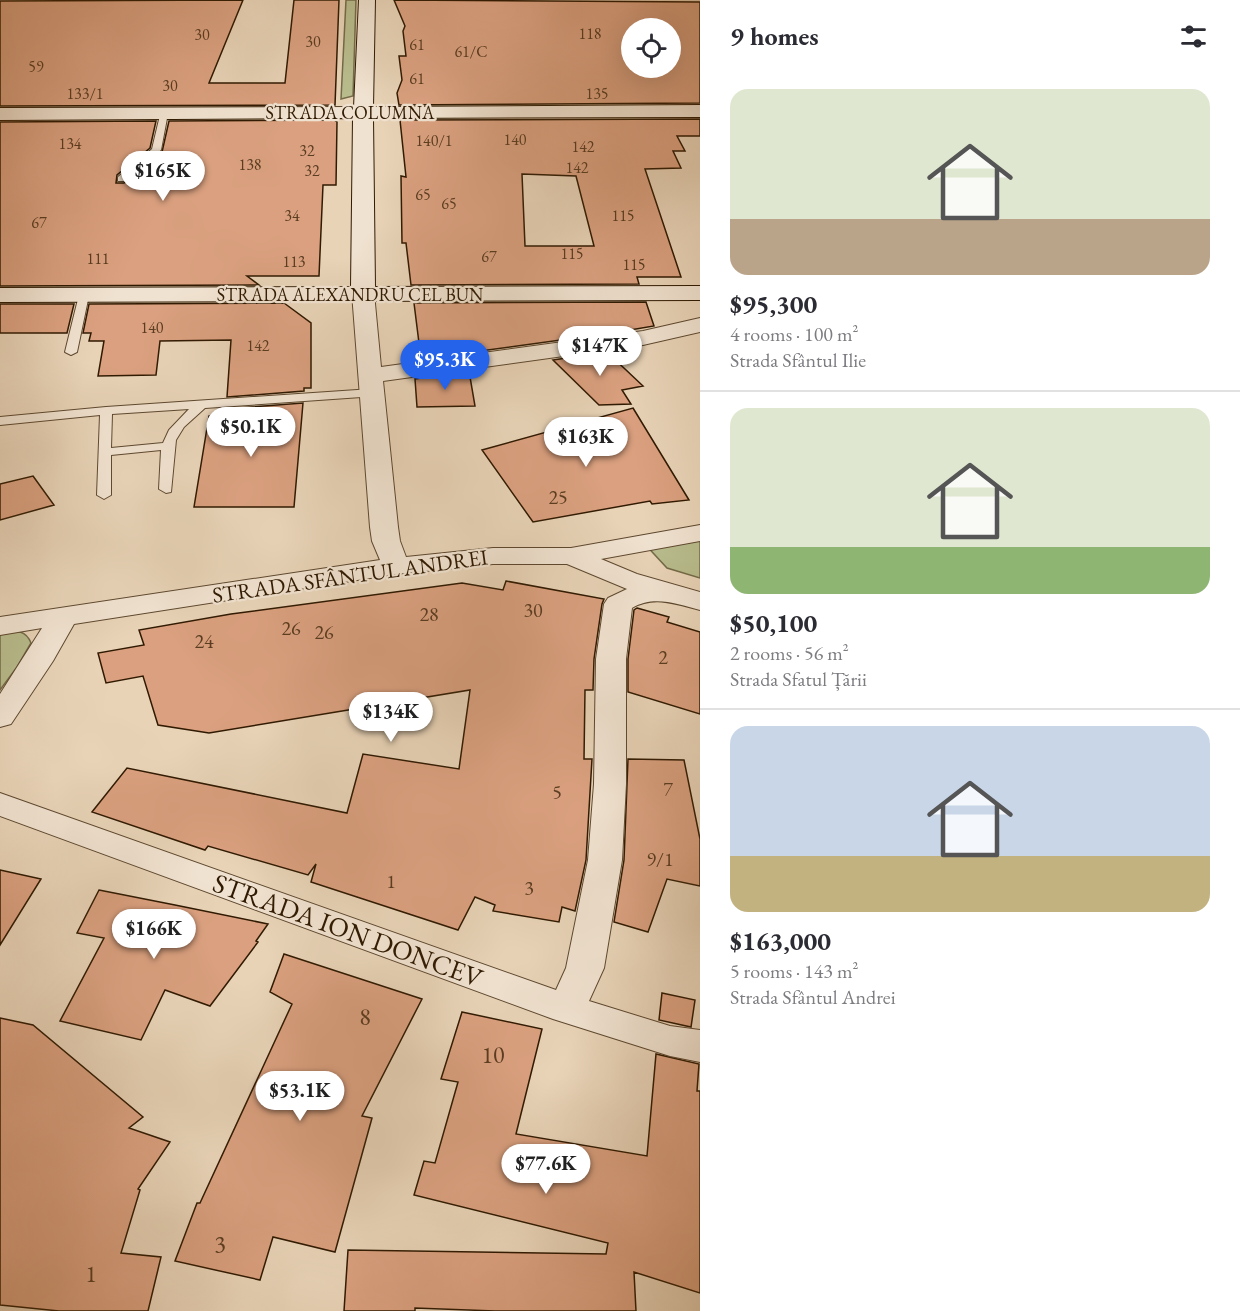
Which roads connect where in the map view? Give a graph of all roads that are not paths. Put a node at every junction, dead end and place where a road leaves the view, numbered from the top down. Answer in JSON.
{"nodes":[{"id":1,"x":367,"y":0,"type":"edge"},
{"id":2,"x":700,"y":111,"type":"edge"},
{"id":3,"x":363,"y":112,"type":"junction"},
{"id":4,"x":164,"y":113,"type":"junction"},
{"id":5,"x":0,"y":114,"type":"edge"},
{"id":6,"x":121,"y":179,"type":"dead end"},
{"id":7,"x":363,"y":293,"type":"junction"},
{"id":8,"x":700,"y":293,"type":"edge"},
{"id":9,"x":0,"y":295,"type":"edge"},
{"id":10,"x":84,"y":295,"type":"junction"},
{"id":11,"x":700,"y":325,"type":"edge"},
{"id":12,"x":70,"y":352,"type":"dead end"},
{"id":13,"x":371,"y":384,"type":"junction"},
{"id":14,"x":202,"y":405,"type":"junction"},
{"id":15,"x":106,"y":411,"type":"junction"},
{"id":16,"x":0,"y":421,"type":"edge"},
{"id":17,"x":167,"y":446,"type":"junction"},
{"id":18,"x":106,"y":452,"type":"junction"},
{"id":19,"x":166,"y":489,"type":"dead end"},
{"id":20,"x":105,"y":495,"type":"dead end"},
{"id":21,"x":700,"y":533,"type":"edge"},
{"id":22,"x":571,"y":556,"type":"junction"},
{"id":23,"x":396,"y":566,"type":"junction"},
{"id":24,"x":667,"y":592,"type":"junction"},
{"id":25,"x":700,"y":601,"type":"edge"},
{"id":26,"x":63,"y":617,"type":"junction"},
{"id":27,"x":0,"y":626,"type":"edge"},
{"id":28,"x":0,"y":717,"type":"edge"},
{"id":29,"x":0,"y":804,"type":"edge"},
{"id":30,"x":567,"y":1009,"type":"junction"},
{"id":31,"x":700,"y":1046,"type":"edge"}],
"edges":[{"from":1,"to":3,"type":"main road"},
{"from":2,"to":3,"type":"main road","name":"STRADA COLUMNA"},
{"from":3,"to":4,"type":"main road","name":"STRADA COLUMNA"},
{"from":3,"to":7,"type":"main road"},
{"from":4,"to":5,"type":"main road","name":"STRADA COLUMNA"},
{"from":4,"to":6,"type":"lane"},
{"from":7,"to":8,"type":"main road","name":"STRADA ALEXANDRU CEL BUN"},
{"from":7,"to":10,"type":"main road","name":"STRADA ALEXANDRU CEL BUN"},
{"from":7,"to":13,"type":"street"},
{"from":9,"to":10,"type":"main road","name":"STRADA ALEXANDRU CEL BUN"},
{"from":10,"to":12,"type":"lane"},
{"from":11,"to":13,"type":"street"},
{"from":13,"to":14,"type":"lane"},
{"from":13,"to":23,"type":"street"},
{"from":14,"to":15,"type":"lane"},
{"from":14,"to":17,"type":"lane"},
{"from":15,"to":16,"type":"lane"},
{"from":15,"to":18,"type":"lane"},
{"from":17,"to":18,"type":"lane"},
{"from":17,"to":19,"type":"lane"},
{"from":18,"to":20,"type":"lane"},
{"from":21,"to":22,"type":"street","name":"STRADA SFÂNTUL ANDREI"},
{"from":22,"to":23,"type":"street","name":"STRADA SFÂNTUL ANDREI"},
{"from":22,"to":24,"type":"street"},
{"from":23,"to":26,"type":"street","name":"STRADA SFÂNTUL ANDREI"},
{"from":24,"to":25,"type":"street"},
{"from":24,"to":30,"type":"street"},
{"from":26,"to":27,"type":"street","name":"STRADA SFÂNTUL ANDREI"},
{"from":26,"to":28,"type":"street"},
{"from":29,"to":30,"type":"street","name":"STRADA ION DONCEV"},
{"from":30,"to":31,"type":"street","name":"STRADA ION DONCEV"}]}
